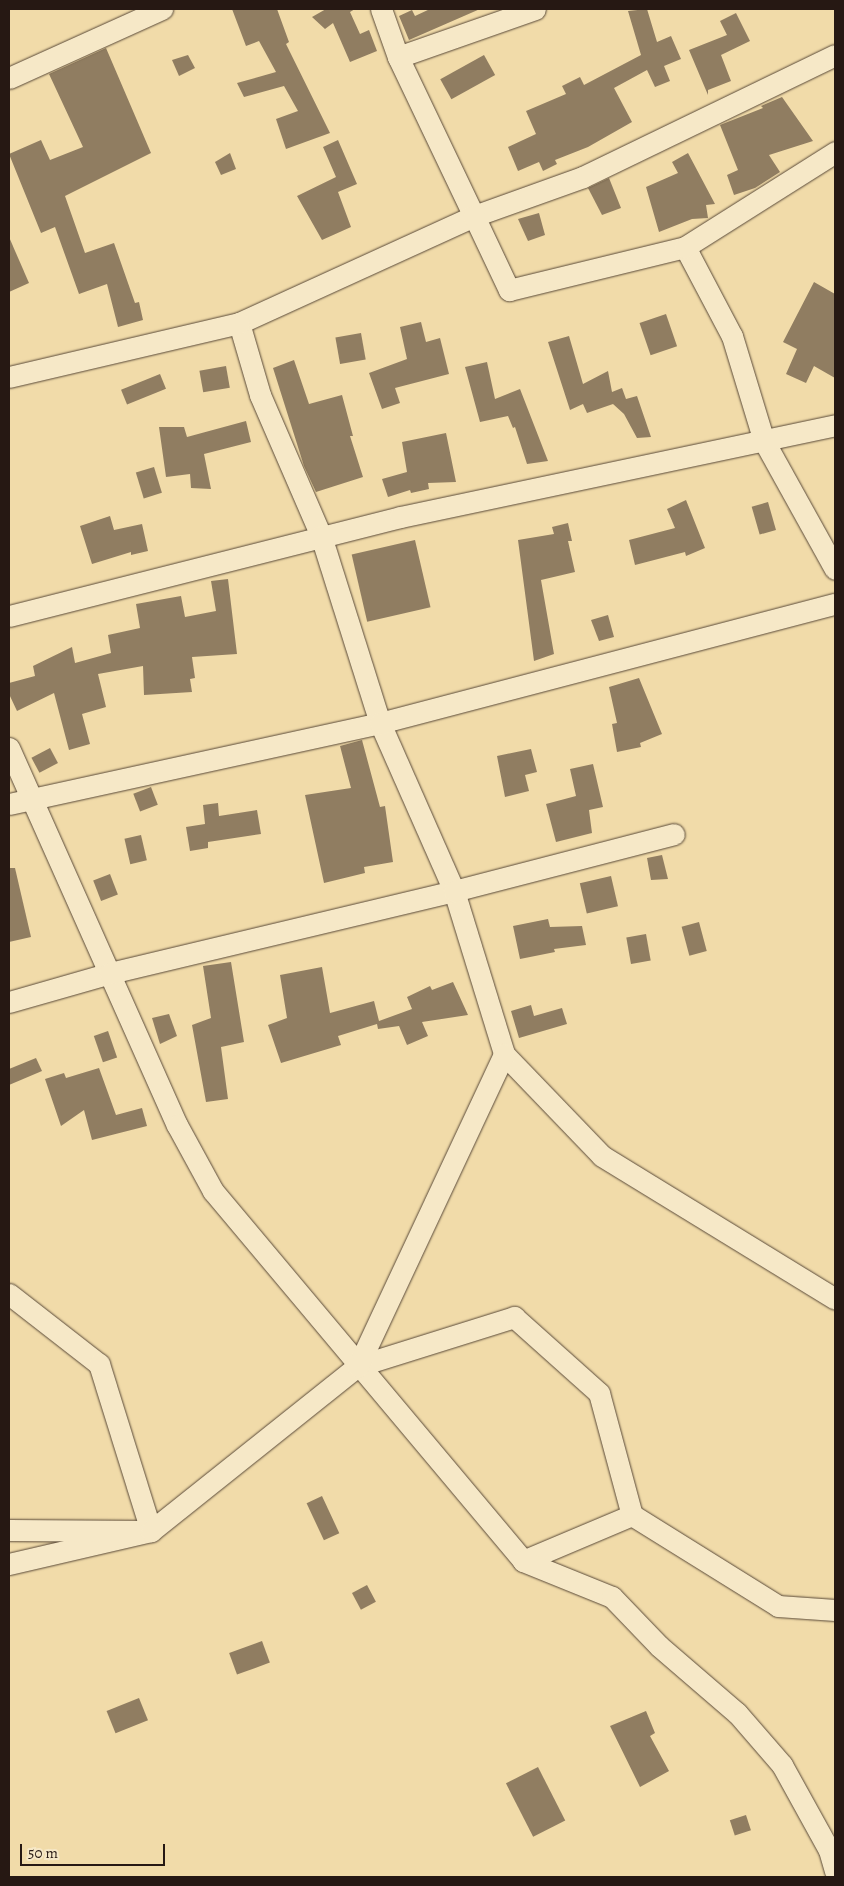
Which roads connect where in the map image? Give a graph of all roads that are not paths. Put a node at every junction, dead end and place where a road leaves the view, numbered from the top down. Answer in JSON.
{"nodes":[{"id":1,"x":162,"y":9,"type":"edge"},
{"id":2,"x":381,"y":9,"type":"edge"},
{"id":3,"x":535,"y":9,"type":"edge"},
{"id":4,"x":835,"y":55,"type":"edge"},
{"id":5,"x":398,"y":57,"type":"junction"},
{"id":6,"x":9,"y":78,"type":"edge"},
{"id":7,"x":835,"y":152,"type":"edge"},
{"id":8,"x":474,"y":216,"type":"junction"},
{"id":9,"x":685,"y":247,"type":"junction"},
{"id":10,"x":238,"y":323,"type":"junction"},
{"id":11,"x":9,"y":377,"type":"edge"},
{"id":12,"x":835,"y":425,"type":"edge"},
{"id":13,"x":764,"y":441,"type":"junction"},
{"id":14,"x":321,"y":536,"type":"junction"},
{"id":15,"x":835,"y":569,"type":"edge"},
{"id":16,"x":835,"y":604,"type":"edge"},
{"id":17,"x":9,"y":616,"type":"edge"},
{"id":18,"x":380,"y":723,"type":"junction"},
{"id":19,"x":9,"y":748,"type":"edge"},
{"id":20,"x":32,"y":800,"type":"junction"},
{"id":21,"x":9,"y":804,"type":"edge"},
{"id":22,"x":674,"y":834,"type":"dead end"},
{"id":23,"x":454,"y":891,"type":"junction"},
{"id":24,"x":110,"y":973,"type":"junction"},
{"id":25,"x":9,"y":1002,"type":"edge"},
{"id":26,"x":504,"y":1054,"type":"junction"},
{"id":27,"x":9,"y":1294,"type":"edge"},
{"id":28,"x":835,"y":1298,"type":"edge"},
{"id":29,"x":358,"y":1366,"type":"junction"},
{"id":30,"x":632,"y":1515,"type":"junction"},
{"id":31,"x":9,"y":1530,"type":"edge"},
{"id":32,"x":151,"y":1531,"type":"junction"},
{"id":33,"x":522,"y":1561,"type":"junction"},
{"id":34,"x":9,"y":1564,"type":"edge"},
{"id":35,"x":835,"y":1610,"type":"edge"},
{"id":36,"x":835,"y":1871,"type":"edge"}],
"edges":[{"from":1,"to":6,"type":"street"},
{"from":2,"to":5,"type":"street"},
{"from":3,"to":5,"type":"street"},
{"from":4,"to":8,"type":"street"},
{"from":5,"to":8,"type":"street"},
{"from":7,"to":9,"type":"street"},
{"from":8,"to":9,"type":"street"},
{"from":8,"to":10,"type":"street"},
{"from":9,"to":13,"type":"street"},
{"from":10,"to":11,"type":"street"},
{"from":10,"to":14,"type":"street"},
{"from":12,"to":13,"type":"street"},
{"from":13,"to":14,"type":"street"},
{"from":13,"to":15,"type":"street"},
{"from":14,"to":17,"type":"street"},
{"from":14,"to":18,"type":"street"},
{"from":16,"to":18,"type":"street"},
{"from":18,"to":20,"type":"street"},
{"from":18,"to":23,"type":"street"},
{"from":19,"to":20,"type":"street"},
{"from":20,"to":21,"type":"street"},
{"from":20,"to":24,"type":"street"},
{"from":22,"to":23,"type":"street"},
{"from":23,"to":24,"type":"street"},
{"from":23,"to":26,"type":"street"},
{"from":24,"to":25,"type":"street"},
{"from":24,"to":29,"type":"street"},
{"from":26,"to":28,"type":"street"},
{"from":26,"to":29,"type":"street"},
{"from":27,"to":32,"type":"street"},
{"from":29,"to":30,"type":"street"},
{"from":29,"to":32,"type":"street"},
{"from":29,"to":33,"type":"street"},
{"from":30,"to":33,"type":"street"},
{"from":30,"to":35,"type":"street"},
{"from":31,"to":32,"type":"street"},
{"from":32,"to":34,"type":"street"},
{"from":33,"to":36,"type":"street"}]}
